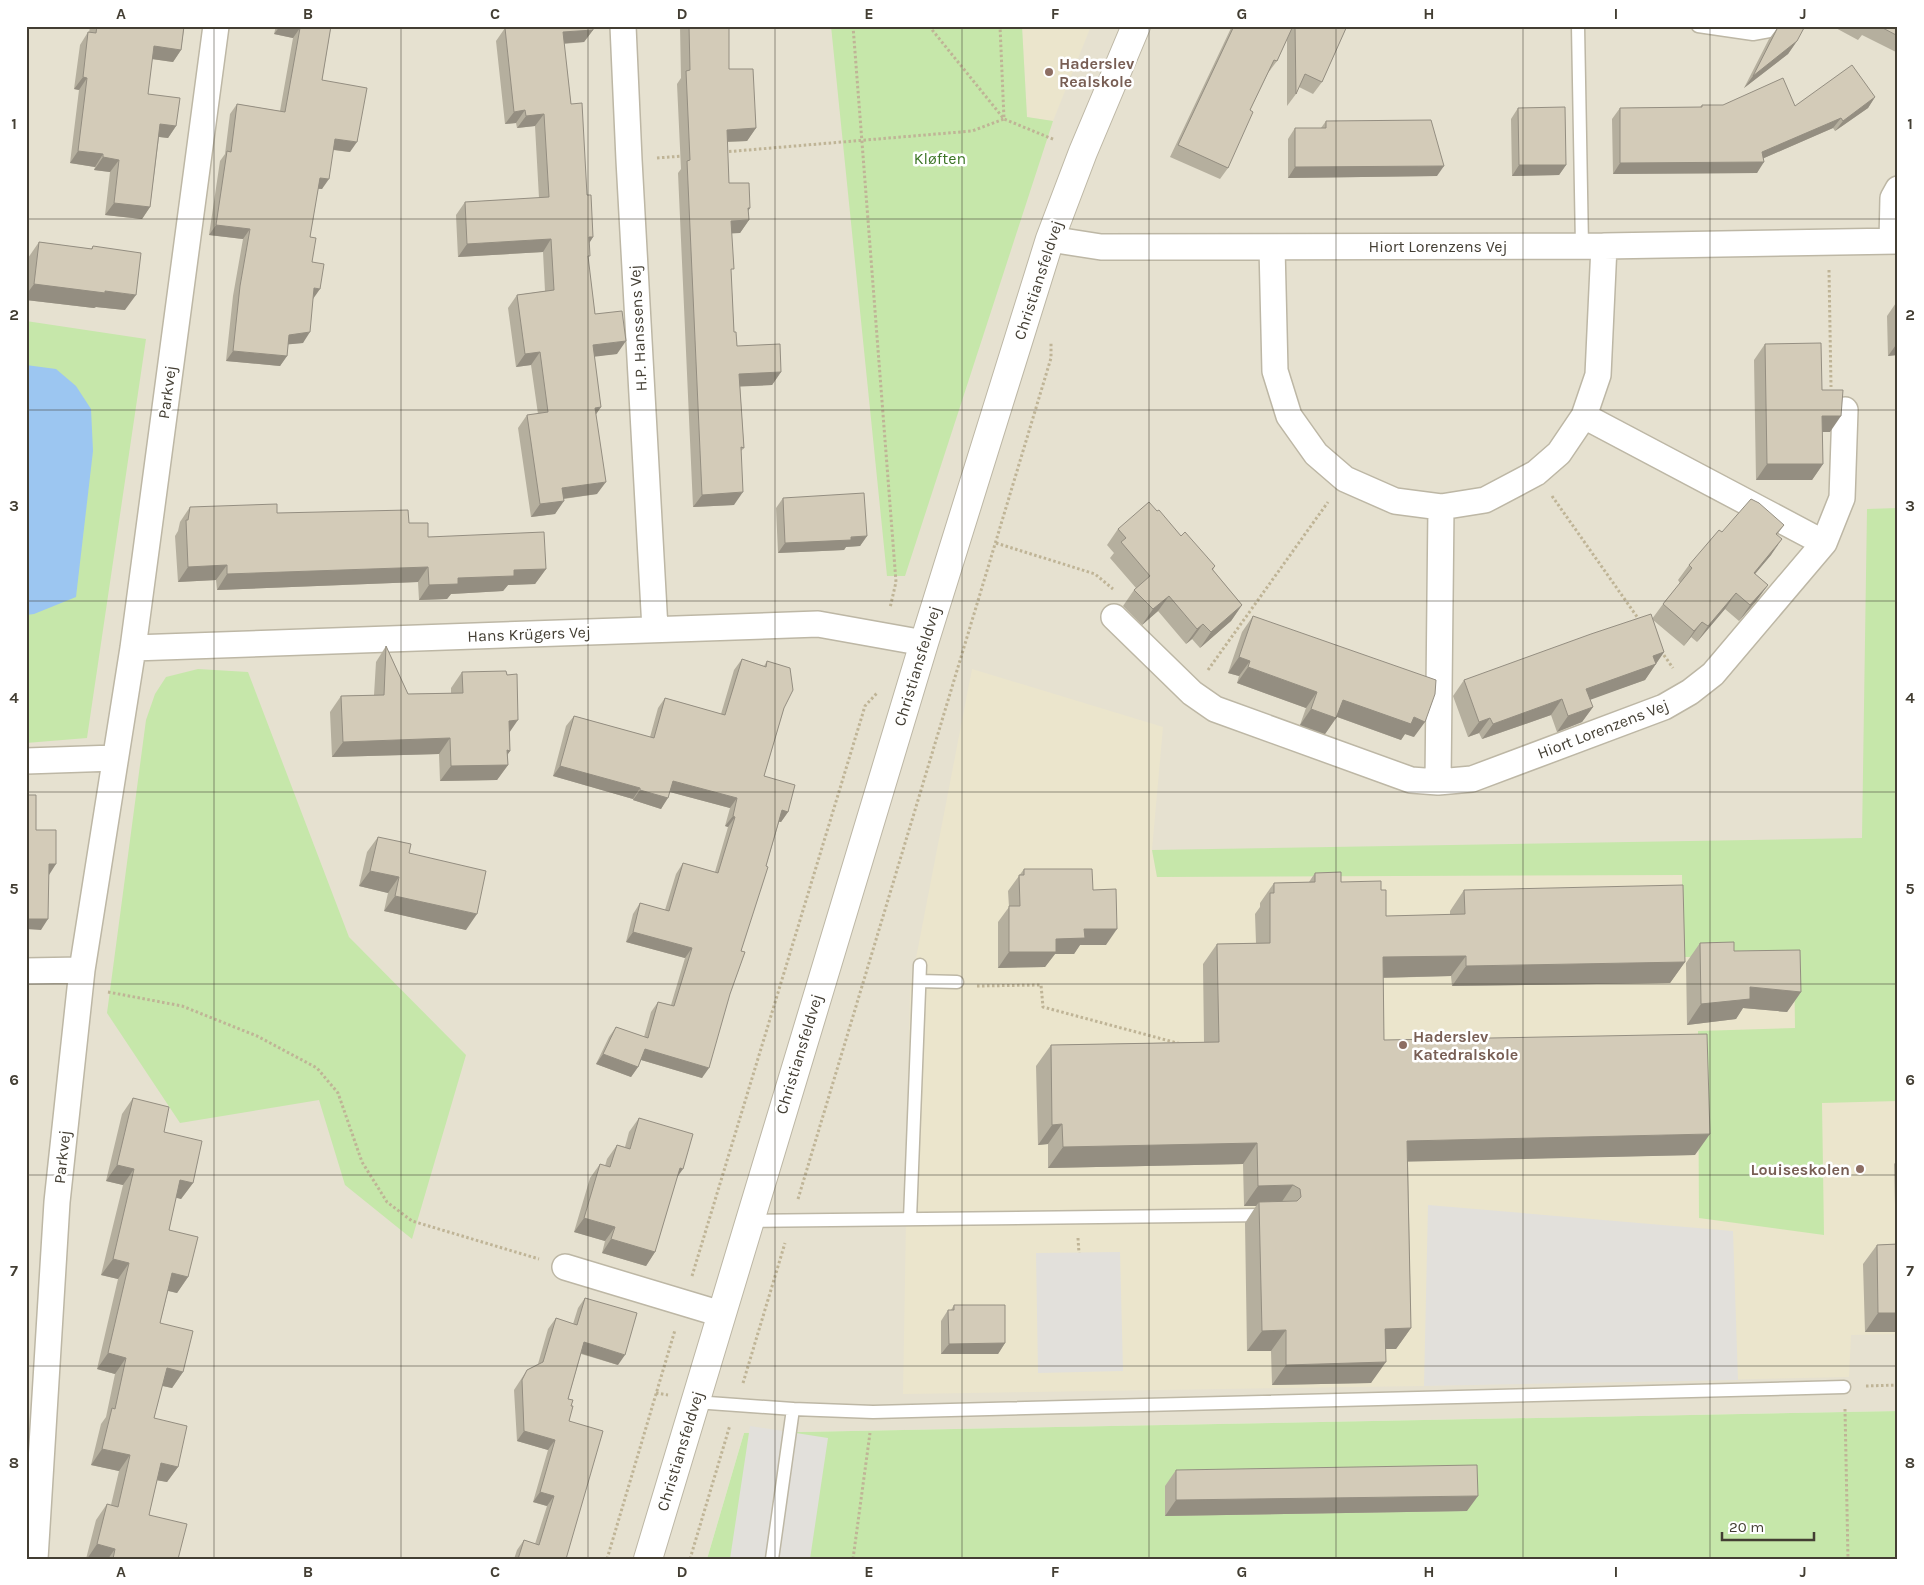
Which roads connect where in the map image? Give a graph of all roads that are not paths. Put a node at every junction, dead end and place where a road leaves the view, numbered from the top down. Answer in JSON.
{"nodes":[{"id":1,"x":216,"y":26,"type":"edge"},
{"id":2,"x":623,"y":26,"type":"edge"},
{"id":3,"x":1136,"y":26,"type":"edge"},
{"id":4,"x":1578,"y":26,"type":"edge"},
{"id":5,"x":1698,"y":26,"type":"edge"},
{"id":6,"x":1781,"y":29,"type":"edge"},
{"id":7,"x":1898,"y":189,"type":"edge"},
{"id":8,"x":1050,"y":240,"type":"junction"},
{"id":9,"x":1895,"y":241,"type":"edge"},
{"id":10,"x":1593,"y":246,"type":"junction"},
{"id":11,"x":1272,"y":247,"type":"junction"},
{"id":12,"x":1845,"y":410,"type":"road end"},
{"id":13,"x":1584,"y":416,"type":"junction"},
{"id":14,"x":1441,"y":507,"type":"junction"},
{"id":15,"x":1824,"y":543,"type":"junction"},
{"id":16,"x":1114,"y":617,"type":"road end"},
{"id":17,"x":655,"y":629,"type":"junction"},
{"id":18,"x":924,"y":643,"type":"junction"},
{"id":19,"x":133,"y":648,"type":"junction"},
{"id":20,"x":115,"y":758,"type":"junction"},
{"id":21,"x":26,"y":761,"type":"edge"},
{"id":22,"x":1438,"y":782,"type":"junction"},
{"id":23,"x":920,"y":965,"type":"dead end"},
{"id":24,"x":26,"y":971,"type":"edge"},
{"id":25,"x":81,"y":978,"type":"junction"},
{"id":26,"x":920,"y":980,"type":"junction"},
{"id":27,"x":957,"y":982,"type":"road end"},
{"id":28,"x":1279,"y":1214,"type":"edge"},
{"id":29,"x":910,"y":1219,"type":"junction"},
{"id":30,"x":749,"y":1222,"type":"junction"},
{"id":31,"x":565,"y":1267,"type":"road end"},
{"id":32,"x":721,"y":1314,"type":"junction"},
{"id":33,"x":1844,"y":1387,"type":"road end"},
{"id":34,"x":695,"y":1402,"type":"junction"},
{"id":35,"x":793,"y":1409,"type":"junction"},
{"id":36,"x":35,"y":1559,"type":"edge"},
{"id":37,"x":648,"y":1559,"type":"edge"},
{"id":38,"x":772,"y":1559,"type":"edge"}],
"edges":[{"from":1,"to":19,"type":"street","name":"Parkvej"},
{"from":2,"to":17,"type":"street","name":"H.P. Hanssens Vej"},
{"from":3,"to":8,"type":"street","name":"Christiansfeldvej"},
{"from":4,"to":10,"type":"lane"},
{"from":5,"to":6,"type":"lane"},
{"from":7,"to":9,"type":"street"},
{"from":8,"to":11,"type":"street","name":"Hiort Lorenzens Vej"},
{"from":8,"to":18,"type":"street","name":"Christiansfeldvej"},
{"from":9,"to":10,"type":"street","name":"Hiort Lorenzens Vej"},
{"from":10,"to":11,"type":"street","name":"Hiort Lorenzens Vej"},
{"from":10,"to":13,"type":"street"},
{"from":11,"to":14,"type":"street"},
{"from":12,"to":15,"type":"street","name":"Hiort Lorenzens Vej"},
{"from":13,"to":14,"type":"street"},
{"from":13,"to":15,"type":"street"},
{"from":14,"to":22,"type":"street"},
{"from":15,"to":22,"type":"street","name":"Hiort Lorenzens Vej"},
{"from":16,"to":22,"type":"street","name":"Hiort Lorenzens Vej"},
{"from":17,"to":18,"type":"street","name":"Hans Krügers Vej"},
{"from":17,"to":19,"type":"street","name":"Hans Krügers Vej"},
{"from":18,"to":30,"type":"street","name":"Christiansfeldvej"},
{"from":19,"to":20,"type":"street","name":"Parkvej"},
{"from":20,"to":21,"type":"street"},
{"from":20,"to":25,"type":"street","name":"Parkvej"},
{"from":23,"to":26,"type":"lane"},
{"from":24,"to":25,"type":"street"},
{"from":25,"to":36,"type":"street","name":"Parkvej"},
{"from":26,"to":27,"type":"lane"},
{"from":26,"to":29,"type":"lane"},
{"from":28,"to":29,"type":"lane"},
{"from":29,"to":30,"type":"lane"},
{"from":30,"to":32,"type":"street","name":"Christiansfeldvej"},
{"from":31,"to":32,"type":"street"},
{"from":32,"to":34,"type":"street","name":"Christiansfeldvej"},
{"from":33,"to":35,"type":"lane"},
{"from":34,"to":35,"type":"lane"},
{"from":34,"to":37,"type":"street","name":"Christiansfeldvej"},
{"from":35,"to":38,"type":"lane"}]}
